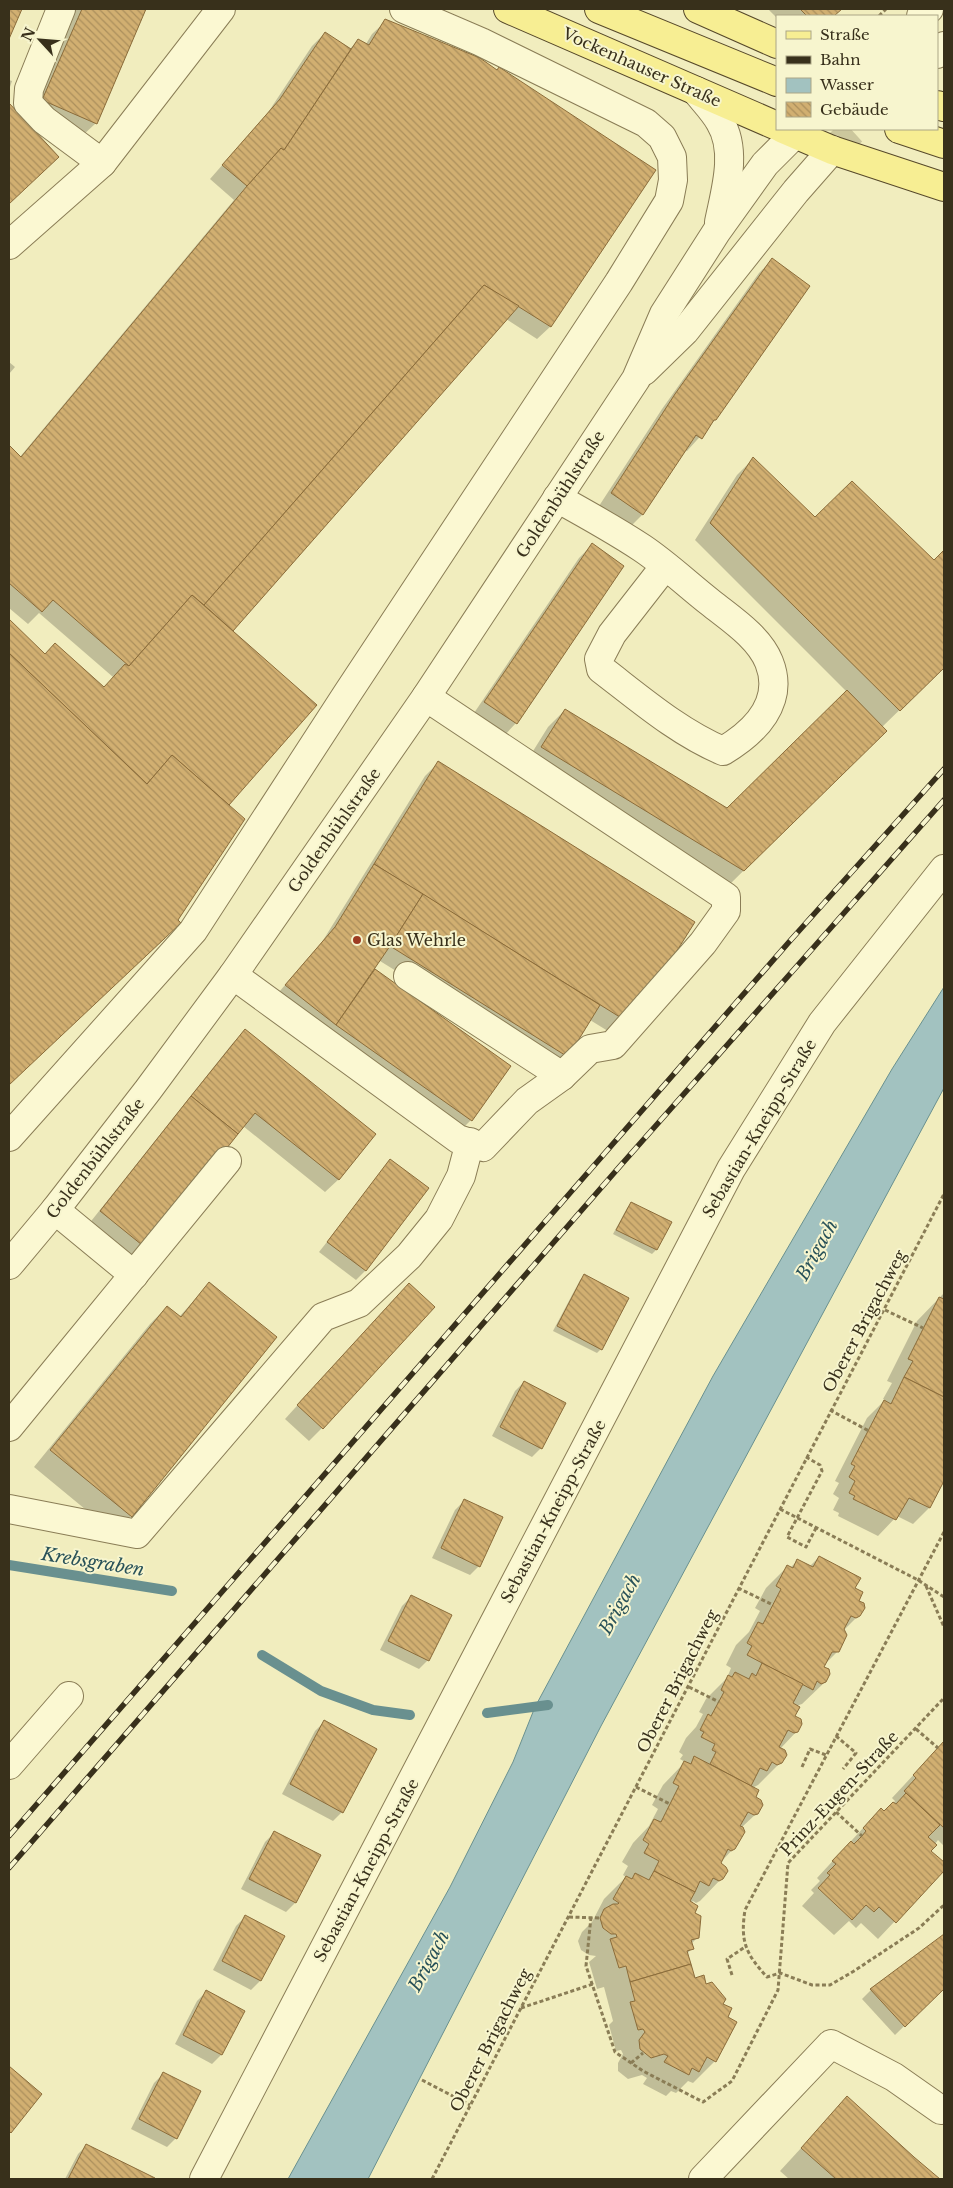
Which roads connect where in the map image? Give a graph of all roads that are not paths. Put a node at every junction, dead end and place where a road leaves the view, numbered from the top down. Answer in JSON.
{"nodes":[{"id":1,"x":61,"y":9,"type":"edge"},
{"id":2,"x":220,"y":9,"type":"edge"},
{"id":3,"x":404,"y":9,"type":"edge"},
{"id":4,"x":508,"y":9,"type":"edge"},
{"id":5,"x":599,"y":9,"type":"edge"},
{"id":6,"x":698,"y":9,"type":"edge"},
{"id":7,"x":776,"y":44,"type":"edge"},
{"id":8,"x":776,"y":82,"type":"edge"},
{"id":9,"x":696,"y":91,"type":"junction"},
{"id":10,"x":776,"y":126,"type":"edge"},
{"id":11,"x":785,"y":130,"type":"edge"},
{"id":12,"x":902,"y":130,"type":"edge"},
{"id":13,"x":944,"y":144,"type":"edge"},
{"id":14,"x":832,"y":150,"type":"junction"},
{"id":15,"x":102,"y":163,"type":"junction"},
{"id":16,"x":944,"y":187,"type":"edge"},
{"id":17,"x":717,"y":231,"type":"junction"},
{"id":18,"x":9,"y":245,"type":"edge"},
{"id":19,"x":636,"y":379,"type":"junction"},
{"id":20,"x":558,"y":498,"type":"junction"},
{"id":21,"x":665,"y":566,"type":"junction"},
{"id":22,"x":426,"y":698,"type":"junction"},
{"id":23,"x":944,"y":870,"type":"edge"},
{"id":24,"x":234,"y":975,"type":"junction"},
{"id":25,"x":408,"y":976,"type":"dead end"},
{"id":26,"x":562,"y":1076,"type":"junction"},
{"id":27,"x":9,"y":1137,"type":"edge"},
{"id":28,"x":470,"y":1142,"type":"junction"},
{"id":29,"x":227,"y":1161,"type":"dead end"},
{"id":30,"x":55,"y":1210,"type":"junction"},
{"id":31,"x":9,"y":1265,"type":"edge"},
{"id":32,"x":134,"y":1275,"type":"junction"},
{"id":33,"x":9,"y":1427,"type":"edge"},
{"id":34,"x":9,"y":1509,"type":"edge"},
{"id":35,"x":69,"y":1696,"type":"dead end"},
{"id":36,"x":9,"y":1765,"type":"edge"},
{"id":37,"x":941,"y":2110,"type":"dead end"},
{"id":38,"x":204,"y":2179,"type":"edge"},
{"id":39,"x":703,"y":2179,"type":"edge"}],
"edges":[{"from":1,"to":15,"type":"street"},
{"from":2,"to":15,"type":"street"},
{"from":3,"to":27,"type":"street"},
{"from":4,"to":9,"type":"main road","name":"Vockenhauser Straße"},
{"from":5,"to":8,"type":"main road"},
{"from":6,"to":7,"type":"main road"},
{"from":9,"to":10,"type":"main road","name":"Vockenhauser Straße"},
{"from":9,"to":17,"type":"street"},
{"from":11,"to":14,"type":"main road","name":"Vockenhauser Straße"},
{"from":11,"to":17,"type":"street","name":"Goldenbühlstraße"},
{"from":12,"to":13,"type":"main road"},
{"from":14,"to":16,"type":"main road","name":"Vockenhauser Straße"},
{"from":14,"to":19,"type":"street","name":"Goldenbühlstraße"},
{"from":15,"to":18,"type":"street"},
{"from":17,"to":19,"type":"street","name":"Goldenbühlstraße"},
{"from":19,"to":20,"type":"street","name":"Goldenbühlstraße"},
{"from":20,"to":21,"type":"street"},
{"from":20,"to":22,"type":"street","name":"Goldenbühlstraße"},
{"from":21,"to":21,"type":"street"},
{"from":22,"to":24,"type":"street","name":"Goldenbühlstraße"},
{"from":22,"to":26,"type":"street"},
{"from":23,"to":38,"type":"street","name":"Sebastian-Kneipp-Straße"},
{"from":24,"to":28,"type":"street"},
{"from":24,"to":30,"type":"street","name":"Goldenbühlstraße"},
{"from":25,"to":26,"type":"street"},
{"from":26,"to":28,"type":"street"},
{"from":28,"to":34,"type":"street"},
{"from":29,"to":32,"type":"street"},
{"from":30,"to":31,"type":"street","name":"Goldenbühlstraße"},
{"from":30,"to":32,"type":"street"},
{"from":32,"to":33,"type":"street"},
{"from":35,"to":36,"type":"street"},
{"from":37,"to":39,"type":"street"}]}
